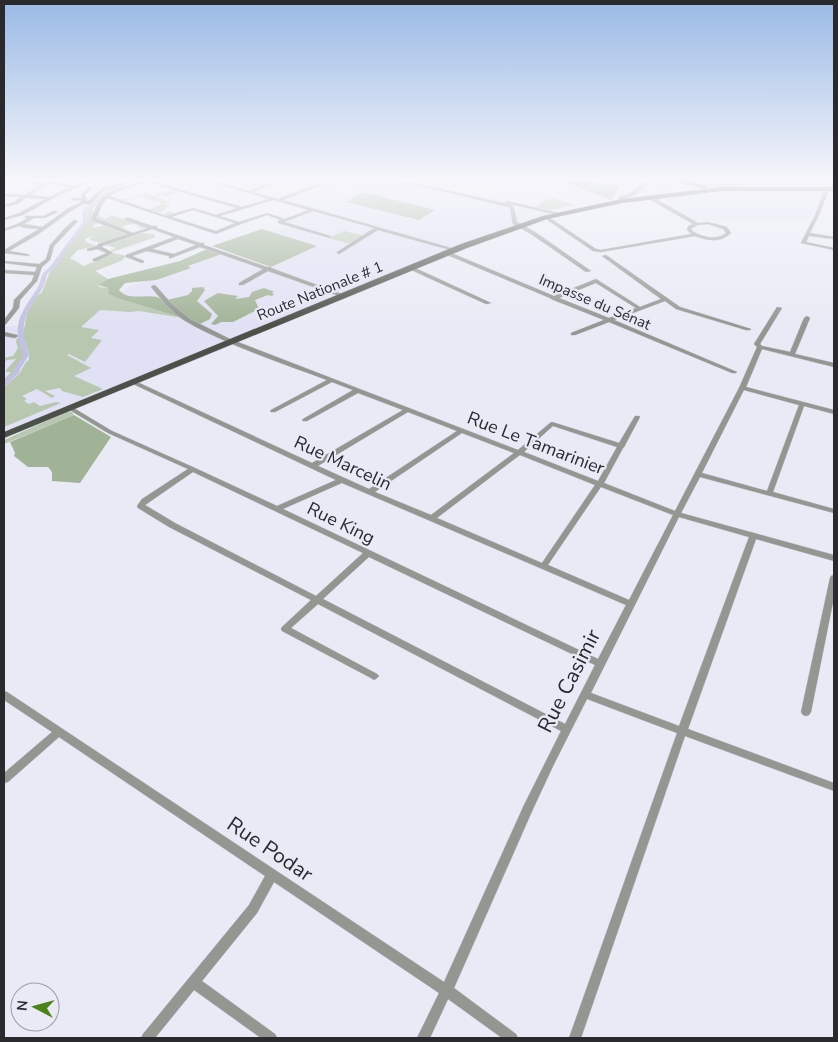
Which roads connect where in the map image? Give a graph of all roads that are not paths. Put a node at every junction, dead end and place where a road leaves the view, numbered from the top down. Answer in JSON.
{"nodes":[{"id":1,"x":41,"y":229,"type":"edge"},
{"id":2,"x":62,"y":229,"type":"edge"},
{"id":3,"x":118,"y":229,"type":"edge"},
{"id":4,"x":150,"y":229,"type":"edge"},
{"id":5,"x":159,"y":229,"type":"edge"},
{"id":6,"x":204,"y":229,"type":"edge"},
{"id":7,"x":228,"y":229,"type":"edge"},
{"id":8,"x":301,"y":229,"type":"edge"},
{"id":9,"x":377,"y":229,"type":"edge"},
{"id":10,"x":380,"y":229,"type":"edge"},
{"id":11,"x":511,"y":229,"type":"edge"},
{"id":12,"x":525,"y":229,"type":"edge"},
{"id":13,"x":563,"y":229,"type":"edge"},
{"id":14,"x":690,"y":229,"type":"edge"},
{"id":15,"x":723,"y":229,"type":"edge"},
{"id":16,"x":811,"y":229,"type":"edge"},
{"id":17,"x":66,"y":230,"type":"joint"},
{"id":18,"x":218,"y":233,"type":"junction"},
{"id":19,"x":132,"y":234,"type":"junction"},
{"id":20,"x":695,"y":234,"type":"junction"},
{"id":21,"x":808,"y":234,"type":"junction"},
{"id":22,"x":180,"y":237,"type":"junction"},
{"id":23,"x":226,"y":237,"type":"dead end"},
{"id":24,"x":328,"y":237,"type":"dead end"},
{"id":25,"x":59,"y":238,"type":"junction"},
{"id":26,"x":834,"y":238,"type":"edge"},
{"id":27,"x":50,"y":239,"type":"dead end"},
{"id":28,"x":202,"y":244,"type":"junction"},
{"id":29,"x":4,"y":246,"type":"edge"},
{"id":30,"x":98,"y":247,"type":"junction"},
{"id":31,"x":11,"y":248,"type":"junction"},
{"id":32,"x":834,"y":248,"type":"edge"},
{"id":33,"x":146,"y":249,"type":"junction"},
{"id":34,"x":89,"y":250,"type":"dead end"},
{"id":35,"x":456,"y":250,"type":"junction"},
{"id":36,"x":4,"y":252,"type":"edge"},
{"id":37,"x":339,"y":253,"type":"dead end"},
{"id":38,"x":447,"y":253,"type":"junction"},
{"id":39,"x":27,"y":256,"type":"dead end"},
{"id":40,"x":604,"y":256,"type":"dead end"},
{"id":41,"x":95,"y":260,"type":"dead end"},
{"id":42,"x":4,"y":262,"type":"edge"},
{"id":43,"x":142,"y":262,"type":"dead end"},
{"id":44,"x":40,"y":266,"type":"junction"},
{"id":45,"x":269,"y":268,"type":"junction"},
{"id":46,"x":411,"y":268,"type":"junction"},
{"id":47,"x":4,"y":271,"type":"edge"},
{"id":48,"x":588,"y":271,"type":"dead end"},
{"id":49,"x":36,"y":274,"type":"junction"},
{"id":50,"x":241,"y":284,"type":"dead end"},
{"id":51,"x":154,"y":287,"type":"dead end"},
{"id":52,"x":344,"y":296,"type":"junction"},
{"id":53,"x":553,"y":298,"type":"junction"},
{"id":54,"x":665,"y":299,"type":"junction"},
{"id":55,"x":488,"y":303,"type":"dead end"},
{"id":56,"x":639,"y":308,"type":"junction"},
{"id":57,"x":779,"y":308,"type":"dead end"},
{"id":58,"x":807,"y":318,"type":"dead end"},
{"id":59,"x":606,"y":320,"type":"junction"},
{"id":60,"x":4,"y":323,"type":"edge"},
{"id":61,"x":748,"y":329,"type":"dead end"},
{"id":62,"x":4,"y":334,"type":"edge"},
{"id":63,"x":573,"y":334,"type":"dead end"},
{"id":64,"x":15,"y":336,"type":"dead end"},
{"id":65,"x":233,"y":341,"type":"junction"},
{"id":66,"x":760,"y":347,"type":"junction"},
{"id":67,"x":792,"y":354,"type":"junction"},
{"id":68,"x":834,"y":365,"type":"edge"},
{"id":69,"x":734,"y":372,"type":"dead end"},
{"id":70,"x":332,"y":380,"type":"junction"},
{"id":71,"x":133,"y":382,"type":"junction"},
{"id":72,"x":742,"y":388,"type":"junction"},
{"id":73,"x":358,"y":390,"type":"junction"},
{"id":74,"x":834,"y":403,"type":"edge"},
{"id":75,"x":802,"y":404,"type":"junction"},
{"id":76,"x":70,"y":408,"type":"junction"},
{"id":77,"x":407,"y":410,"type":"junction"},
{"id":78,"x":273,"y":411,"type":"dead end"},
{"id":79,"x":833,"y":412,"type":"edge"},
{"id":80,"x":637,"y":417,"type":"dead end"},
{"id":81,"x":305,"y":420,"type":"dead end"},
{"id":82,"x":461,"y":431,"type":"junction"},
{"id":83,"x":4,"y":435,"type":"edge"},
{"id":84,"x":622,"y":446,"type":"junction"},
{"id":85,"x":520,"y":452,"type":"junction"},
{"id":86,"x":313,"y":466,"type":"junction"},
{"id":87,"x":194,"y":469,"type":"junction"},
{"id":88,"x":697,"y":474,"type":"junction"},
{"id":89,"x":342,"y":480,"type":"junction"},
{"id":90,"x":600,"y":484,"type":"junction"},
{"id":91,"x":370,"y":492,"type":"junction"},
{"id":92,"x":769,"y":494,"type":"junction"},
{"id":93,"x":278,"y":509,"type":"junction"},
{"id":94,"x":834,"y":511,"type":"edge"},
{"id":95,"x":677,"y":514,"type":"junction"},
{"id":96,"x":431,"y":519,"type":"junction"},
{"id":97,"x":753,"y":535,"type":"junction"},
{"id":98,"x":368,"y":553,"type":"junction"},
{"id":99,"x":834,"y":558,"type":"edge"},
{"id":100,"x":543,"y":567,"type":"junction"},
{"id":101,"x":834,"y":578,"type":"edge"},
{"id":102,"x":317,"y":600,"type":"junction"},
{"id":103,"x":631,"y":604,"type":"junction"},
{"id":104,"x":600,"y":664,"type":"junction"},
{"id":105,"x":374,"y":676,"type":"dead end"},
{"id":106,"x":4,"y":695,"type":"edge"},
{"id":107,"x":586,"y":696,"type":"junction"},
{"id":108,"x":806,"y":712,"type":"dead end"},
{"id":109,"x":567,"y":729,"type":"junction"},
{"id":110,"x":58,"y":732,"type":"junction"},
{"id":111,"x":682,"y":732,"type":"junction"},
{"id":112,"x":4,"y":780,"type":"edge"},
{"id":113,"x":834,"y":787,"type":"edge"},
{"id":114,"x":272,"y":874,"type":"junction"},
{"id":115,"x":194,"y":983,"type":"junction"},
{"id":116,"x":447,"y":991,"type":"junction"},
{"id":117,"x":147,"y":1038,"type":"edge"},
{"id":118,"x":271,"y":1038,"type":"edge"},
{"id":119,"x":422,"y":1038,"type":"edge"},
{"id":120,"x":512,"y":1038,"type":"edge"},
{"id":121,"x":575,"y":1038,"type":"edge"}],
"edges":[{"from":1,"to":31,"type":"street"},
{"from":2,"to":17,"type":"street"},
{"from":3,"to":19,"type":"street"},
{"from":4,"to":19,"type":"street"},
{"from":5,"to":22,"type":"street"},
{"from":6,"to":18,"type":"street"},
{"from":7,"to":18,"type":"street"},
{"from":8,"to":24,"type":"street"},
{"from":9,"to":37,"type":"street"},
{"from":10,"to":35,"type":"street"},
{"from":11,"to":35,"type":"main road","name":"Route Nationale # 1"},
{"from":12,"to":48,"type":"street"},
{"from":13,"to":20,"type":"street"},
{"from":14,"to":20,"type":"street"},
{"from":15,"to":20,"type":"street"},
{"from":16,"to":21,"type":"street"},
{"from":17,"to":25,"type":"street"},
{"from":18,"to":23,"type":"street"},
{"from":19,"to":30,"type":"street"},
{"from":21,"to":26,"type":"street"},
{"from":21,"to":32,"type":"street"},
{"from":22,"to":28,"type":"street"},
{"from":22,"to":33,"type":"street"},
{"from":25,"to":27,"type":"street"},
{"from":25,"to":44,"type":"street"},
{"from":28,"to":33,"type":"street"},
{"from":28,"to":45,"type":"street"},
{"from":29,"to":31,"type":"street"},
{"from":30,"to":34,"type":"street"},
{"from":30,"to":41,"type":"street"},
{"from":31,"to":36,"type":"street"},
{"from":33,"to":43,"type":"street"},
{"from":35,"to":38,"type":"main road","name":"Route Nationale # 1"},
{"from":36,"to":39,"type":"street"},
{"from":38,"to":46,"type":"main road","name":"Route Nationale # 1"},
{"from":38,"to":53,"type":"street","name":"Impasse du Sénat"},
{"from":40,"to":54,"type":"street"},
{"from":42,"to":44,"type":"street"},
{"from":44,"to":49,"type":"street"},
{"from":45,"to":50,"type":"street"},
{"from":45,"to":52,"type":"street"},
{"from":46,"to":52,"type":"main road","name":"Route Nationale # 1"},
{"from":46,"to":55,"type":"street"},
{"from":47,"to":49,"type":"street"},
{"from":49,"to":60,"type":"street"},
{"from":51,"to":65,"type":"street","name":"Rue Le Tamarinier"},
{"from":52,"to":65,"type":"main road","name":"Route Nationale # 1"},
{"from":53,"to":56,"type":"street"},
{"from":53,"to":59,"type":"street","name":"Impasse du Sénat"},
{"from":54,"to":56,"type":"street"},
{"from":54,"to":61,"type":"street"},
{"from":56,"to":59,"type":"street"},
{"from":57,"to":66,"type":"street","name":"Rue Casimir"},
{"from":58,"to":67,"type":"street"},
{"from":59,"to":63,"type":"street"},
{"from":59,"to":69,"type":"street","name":"Impasse du Sénat"},
{"from":62,"to":64,"type":"street"},
{"from":65,"to":70,"type":"street","name":"Rue Le Tamarinier"},
{"from":65,"to":71,"type":"main road","name":"Route Nationale # 1"},
{"from":66,"to":67,"type":"street"},
{"from":66,"to":72,"type":"street","name":"Rue Casimir"},
{"from":67,"to":68,"type":"street"},
{"from":70,"to":73,"type":"street","name":"Rue Le Tamarinier"},
{"from":70,"to":78,"type":"street"},
{"from":71,"to":76,"type":"main road","name":"Route Nationale # 1"},
{"from":71,"to":86,"type":"street","name":"Rue Marcelin"},
{"from":72,"to":75,"type":"street"},
{"from":72,"to":88,"type":"street","name":"Rue Casimir"},
{"from":73,"to":77,"type":"street","name":"Rue Le Tamarinier"},
{"from":73,"to":81,"type":"street"},
{"from":74,"to":79,"type":"street"},
{"from":75,"to":79,"type":"street"},
{"from":75,"to":92,"type":"street"},
{"from":76,"to":83,"type":"main road","name":"Route Nationale # 1"},
{"from":76,"to":87,"type":"street","name":"Rue King"},
{"from":77,"to":82,"type":"street","name":"Rue Le Tamarinier"},
{"from":77,"to":86,"type":"street"},
{"from":80,"to":84,"type":"street"},
{"from":82,"to":85,"type":"street","name":"Rue Le Tamarinier"},
{"from":82,"to":91,"type":"street"},
{"from":84,"to":85,"type":"street"},
{"from":84,"to":90,"type":"street"},
{"from":85,"to":90,"type":"street","name":"Rue Le Tamarinier"},
{"from":85,"to":96,"type":"street"},
{"from":86,"to":89,"type":"street","name":"Rue Marcelin"},
{"from":87,"to":93,"type":"street","name":"Rue King"},
{"from":87,"to":102,"type":"street"},
{"from":88,"to":92,"type":"street"},
{"from":88,"to":95,"type":"street","name":"Rue Casimir"},
{"from":89,"to":91,"type":"street","name":"Rue Marcelin"},
{"from":89,"to":93,"type":"street"},
{"from":90,"to":95,"type":"street","name":"Rue Le Tamarinier"},
{"from":90,"to":100,"type":"street"},
{"from":91,"to":96,"type":"street","name":"Rue Marcelin"},
{"from":92,"to":94,"type":"street"},
{"from":93,"to":98,"type":"street","name":"Rue King"},
{"from":95,"to":97,"type":"street","name":"Rue Le Tamarinier"},
{"from":95,"to":103,"type":"street","name":"Rue Casimir"},
{"from":96,"to":100,"type":"street","name":"Rue Marcelin"},
{"from":97,"to":99,"type":"street","name":"Rue Le Tamarinier"},
{"from":97,"to":111,"type":"street"},
{"from":98,"to":102,"type":"street"},
{"from":98,"to":104,"type":"street","name":"Rue King"},
{"from":100,"to":103,"type":"street","name":"Rue Marcelin"},
{"from":101,"to":108,"type":"street"},
{"from":102,"to":105,"type":"street"},
{"from":102,"to":109,"type":"street"},
{"from":103,"to":104,"type":"street","name":"Rue Casimir"},
{"from":104,"to":107,"type":"street","name":"Rue Casimir"},
{"from":106,"to":110,"type":"street","name":"Rue Podar"},
{"from":107,"to":109,"type":"street","name":"Rue Casimir"},
{"from":107,"to":111,"type":"street"},
{"from":109,"to":116,"type":"street","name":"Rue Casimir"},
{"from":110,"to":112,"type":"street"},
{"from":110,"to":114,"type":"street","name":"Rue Podar"},
{"from":111,"to":113,"type":"street"},
{"from":111,"to":121,"type":"street"},
{"from":114,"to":115,"type":"street"},
{"from":114,"to":116,"type":"street","name":"Rue Podar"},
{"from":115,"to":117,"type":"street"},
{"from":115,"to":118,"type":"street"},
{"from":116,"to":119,"type":"street","name":"Rue Casimir"},
{"from":116,"to":120,"type":"street","name":"Rue Podar"}]}
